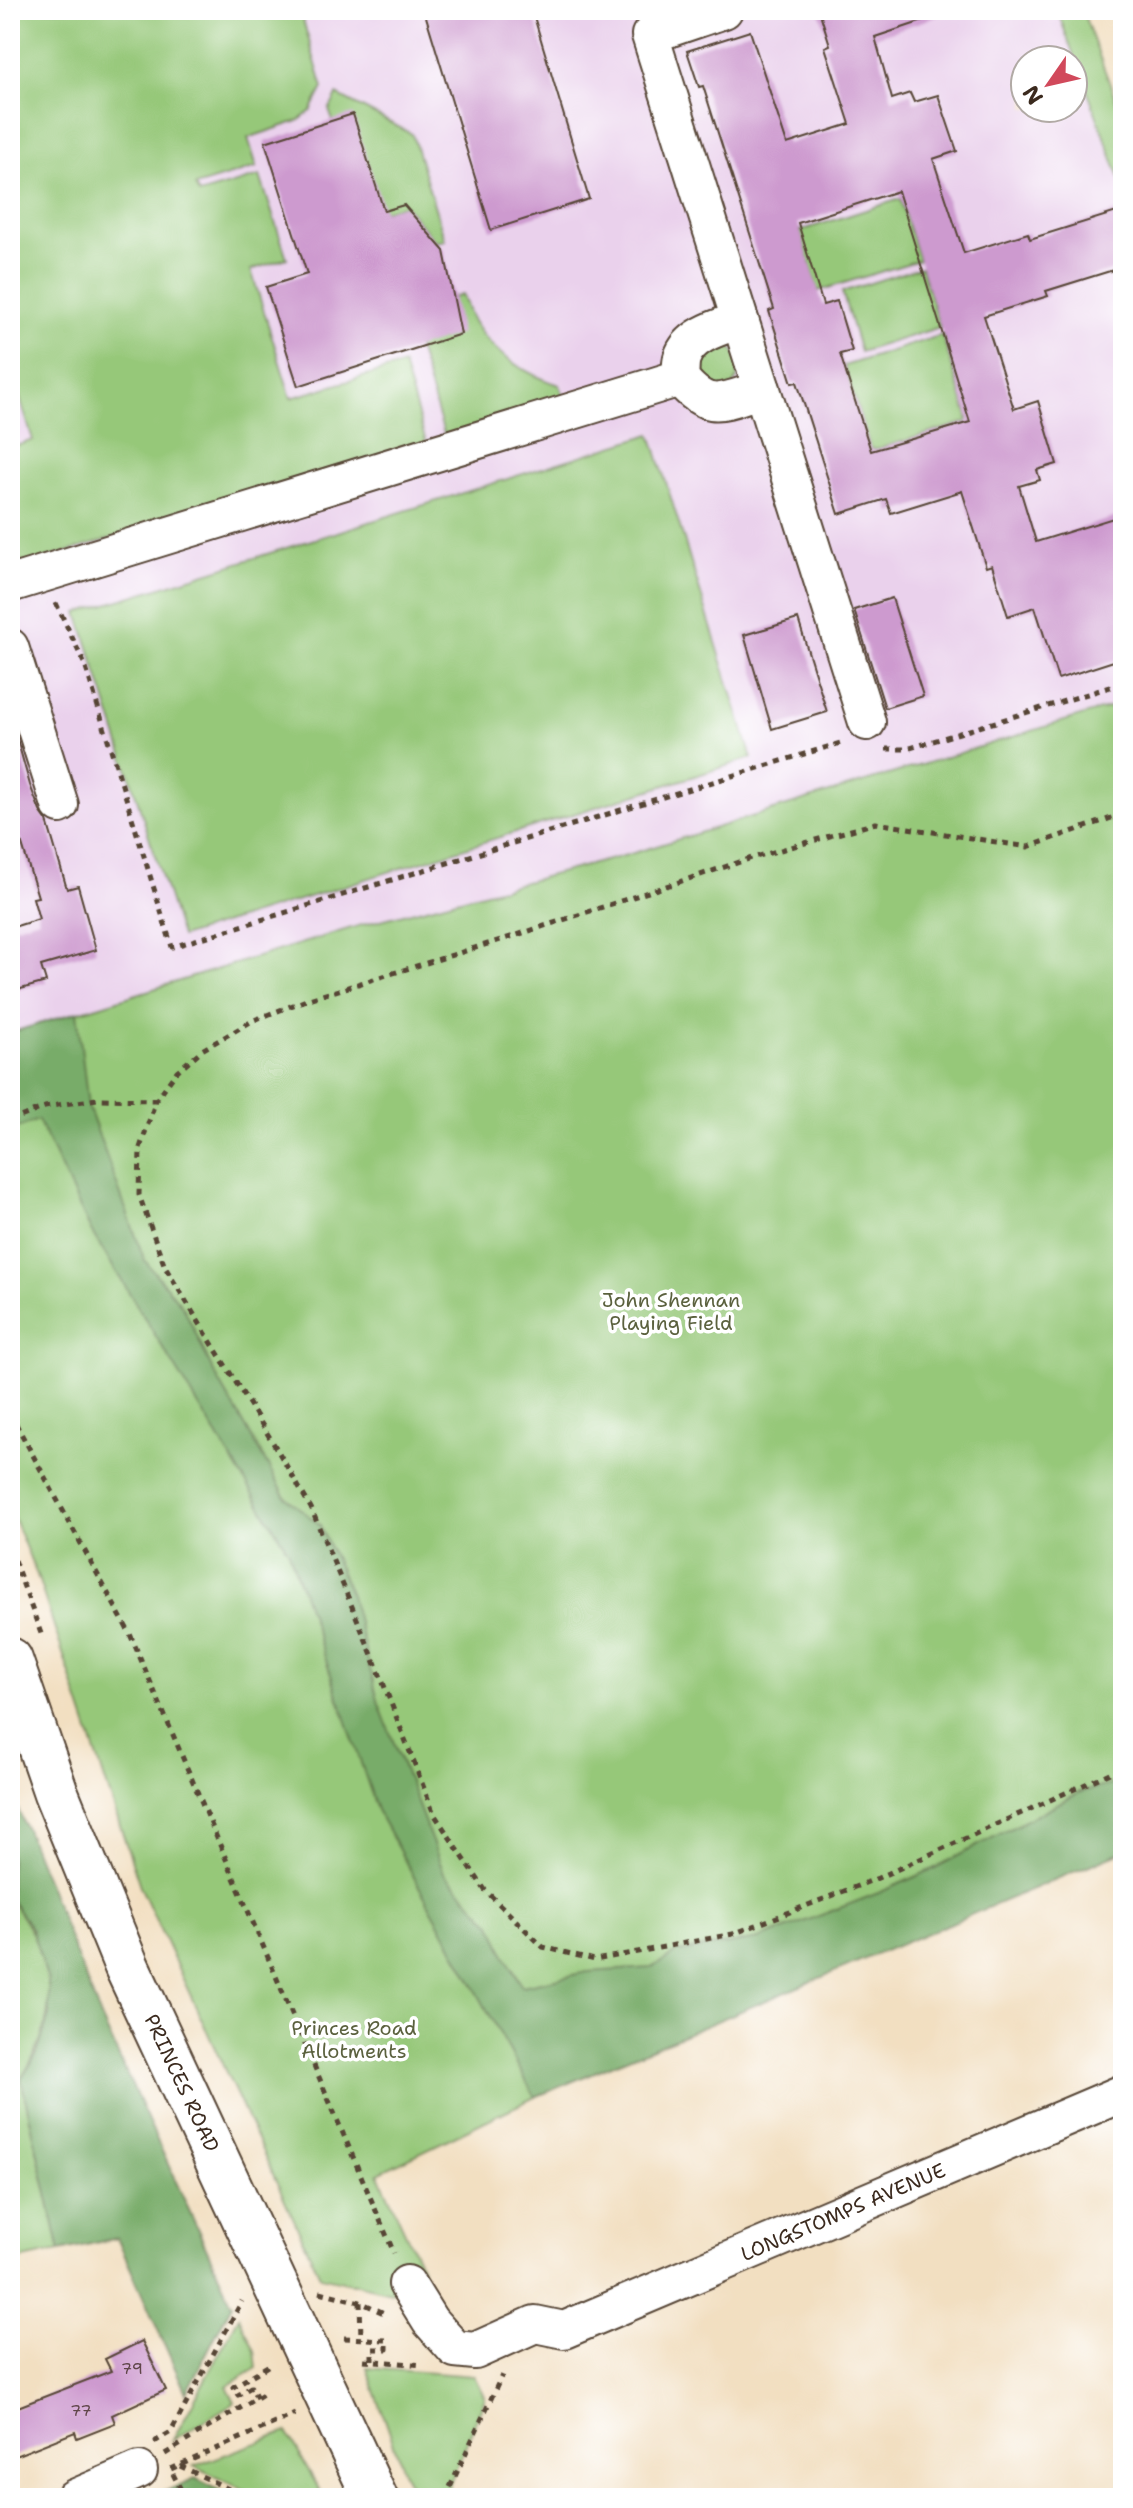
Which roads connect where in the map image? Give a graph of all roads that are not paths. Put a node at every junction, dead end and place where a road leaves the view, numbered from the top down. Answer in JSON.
{"nodes":[{"id":1,"x":724,"y":10,"type":"edge"},
{"id":2,"x":740,"y":320,"type":"junction"},
{"id":3,"x":680,"y":378,"type":"junction"},
{"id":4,"x":762,"y":389,"type":"junction"},
{"id":5,"x":27,"y":578,"type":"edge"},
{"id":6,"x":10,"y":647,"type":"edge"},
{"id":7,"x":869,"y":728,"type":"road end"},
{"id":8,"x":60,"y":805,"type":"dead end"},
{"id":9,"x":10,"y":1660,"type":"edge"},
{"id":10,"x":1123,"y":2093,"type":"edge"},
{"id":11,"x":407,"y":2284,"type":"road end"},
{"id":12,"x":160,"y":2462,"type":"road end"},
{"id":13,"x":74,"y":2498,"type":"edge"},
{"id":14,"x":375,"y":2498,"type":"edge"}],
"edges":[{"from":1,"to":2,"type":"street"},
{"from":2,"to":3,"type":"street"},
{"from":2,"to":4,"type":"street"},
{"from":3,"to":4,"type":"street"},
{"from":3,"to":5,"type":"street"},
{"from":4,"to":7,"type":"street"},
{"from":6,"to":8,"type":"street"},
{"from":9,"to":14,"type":"main road","name":"PRINCES ROAD"},
{"from":10,"to":11,"type":"street","name":"LONGSTOMPS AVENUE"},
{"from":12,"to":13,"type":"street"}]}
